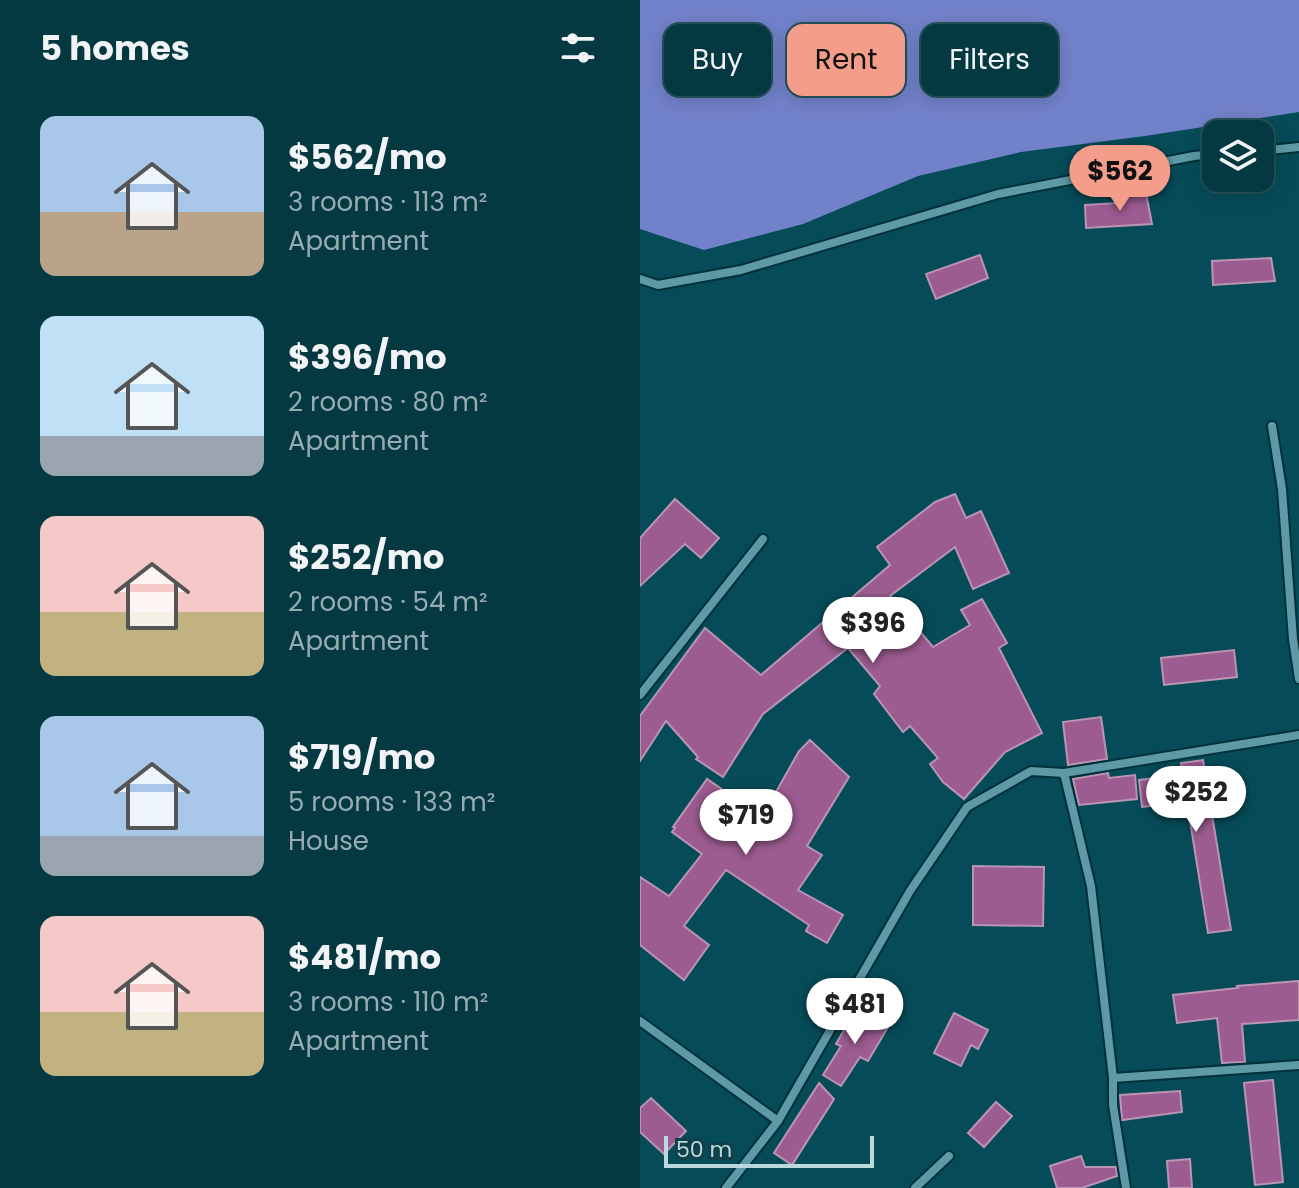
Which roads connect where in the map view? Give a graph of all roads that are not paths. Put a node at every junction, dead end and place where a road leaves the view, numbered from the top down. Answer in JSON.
{"nodes":[{"id":1,"x":1299,"y":147,"type":"edge"},
{"id":2,"x":1274,"y":150,"type":"edge"},
{"id":3,"x":1202,"y":155,"type":"edge"},
{"id":4,"x":640,"y":279,"type":"edge"},
{"id":5,"x":1272,"y":426,"type":"dead end"},
{"id":6,"x":763,"y":539,"type":"dead end"},
{"id":7,"x":1299,"y":679,"type":"edge"},
{"id":8,"x":640,"y":695,"type":"edge"},
{"id":9,"x":1299,"y":735,"type":"edge"},
{"id":10,"x":1064,"y":773,"type":"junction"},
{"id":11,"x":640,"y":1021,"type":"edge"},
{"id":12,"x":1299,"y":1065,"type":"edge"},
{"id":13,"x":1113,"y":1078,"type":"junction"},
{"id":14,"x":778,"y":1121,"type":"junction"},
{"id":15,"x":949,"y":1156,"type":"dead end"},
{"id":16,"x":726,"y":1188,"type":"edge"},
{"id":17,"x":915,"y":1188,"type":"edge"},
{"id":18,"x":1126,"y":1188,"type":"edge"}],
"edges":[{"from":1,"to":2,"type":"street"},
{"from":3,"to":4,"type":"street"},
{"from":5,"to":7,"type":"street"},
{"from":6,"to":8,"type":"street"},
{"from":9,"to":10,"type":"street"},
{"from":10,"to":13,"type":"street"},
{"from":10,"to":14,"type":"street"},
{"from":11,"to":14,"type":"street"},
{"from":12,"to":13,"type":"street"},
{"from":13,"to":18,"type":"street"},
{"from":14,"to":16,"type":"street"},
{"from":15,"to":17,"type":"street"}]}
